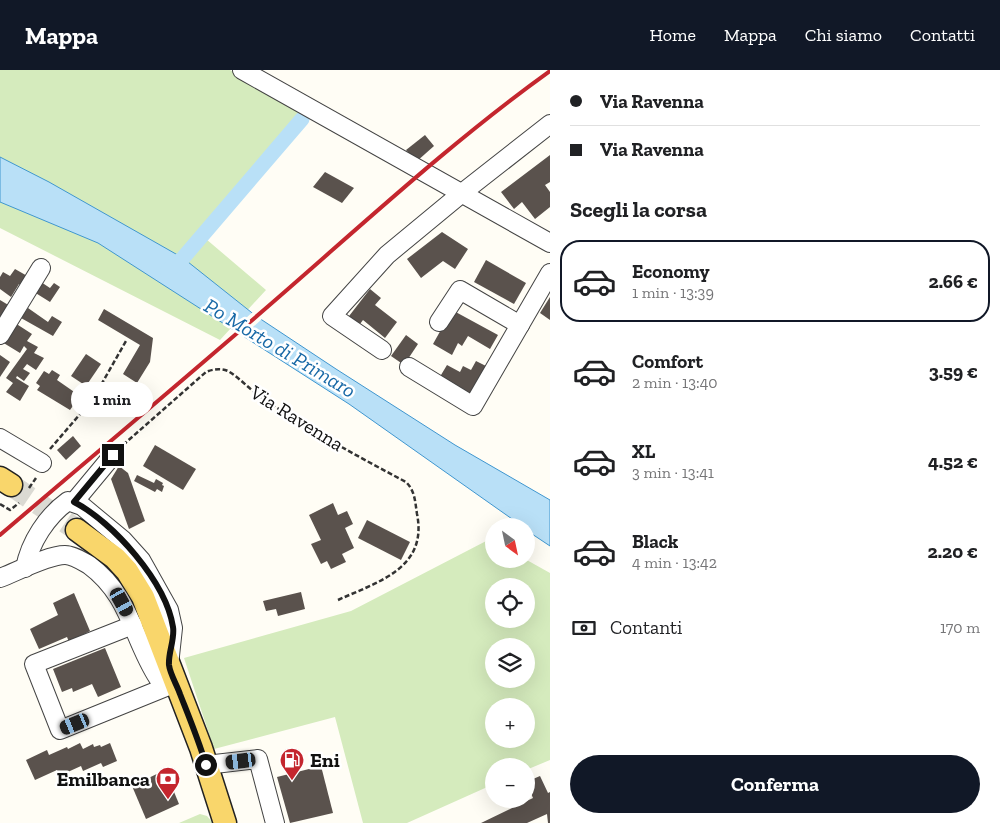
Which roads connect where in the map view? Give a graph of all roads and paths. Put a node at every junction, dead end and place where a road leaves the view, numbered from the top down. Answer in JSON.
{"nodes":[{"id":1,"x":242,"y":70,"type":"edge"},
{"id":2,"x":550,"y":124,"type":"edge"},
{"id":3,"x":462,"y":193,"type":"junction"},
{"id":4,"x":550,"y":243,"type":"edge"},
{"id":5,"x":41,"y":268,"type":"dead end"},
{"id":6,"x":550,"y":273,"type":"edge"},
{"id":7,"x":439,"y":322,"type":"dead end"},
{"id":8,"x":520,"y":325,"type":"junction"},
{"id":9,"x":0,"y":335,"type":"edge"},
{"id":10,"x":126,"y":341,"type":"dead end"},
{"id":11,"x":382,"y":350,"type":"dead end"},
{"id":12,"x":409,"y":368,"type":"dead end"},
{"id":13,"x":0,"y":438,"type":"edge"},
{"id":14,"x":113,"y":455,"type":"joint"},
{"id":15,"x":42,"y":463,"type":"joint"},
{"id":16,"x":4,"y":489,"type":"edge"},
{"id":17,"x":69,"y":503,"type":"junction"},
{"id":18,"x":10,"y":510,"type":"dead end"},
{"id":19,"x":77,"y":530,"type":"tunnel mouth"},
{"id":20,"x":25,"y":568,"type":"junction"},
{"id":21,"x":0,"y":578,"type":"edge"},
{"id":22,"x":338,"y":600,"type":"dead end"},
{"id":23,"x":134,"y":626,"type":"junction"},
{"id":24,"x":172,"y":678,"type":"junction"},
{"id":25,"x":206,"y":765,"type":"junction"},
{"id":26,"x":225,"y":823,"type":"edge"},
{"id":27,"x":276,"y":823,"type":"edge"}],
"edges":[{"from":1,"to":3,"type":"street"},
{"from":2,"to":3,"type":"street"},
{"from":3,"to":4,"type":"street"},
{"from":3,"to":11,"type":"street"},
{"from":5,"to":9,"type":"street"},
{"from":6,"to":8,"type":"street"},
{"from":7,"to":8,"type":"street"},
{"from":8,"to":12,"type":"street"},
{"from":10,"to":15,"type":"path"},
{"from":13,"to":15,"type":"street"},
{"from":14,"to":17,"type":"street"},
{"from":14,"to":22,"type":"path","name":"Via Ravenna"},
{"from":16,"to":18,"type":"path"},
{"from":17,"to":20,"type":"street"},
{"from":17,"to":24,"type":"street"},
{"from":19,"to":24,"type":"main road"},
{"from":20,"to":21,"type":"street"},
{"from":20,"to":23,"type":"street"},
{"from":23,"to":24,"type":"street"},
{"from":23,"to":24,"type":"street"},
{"from":24,"to":25,"type":"main road"},
{"from":25,"to":26,"type":"main road"},
{"from":25,"to":27,"type":"street"}]}
